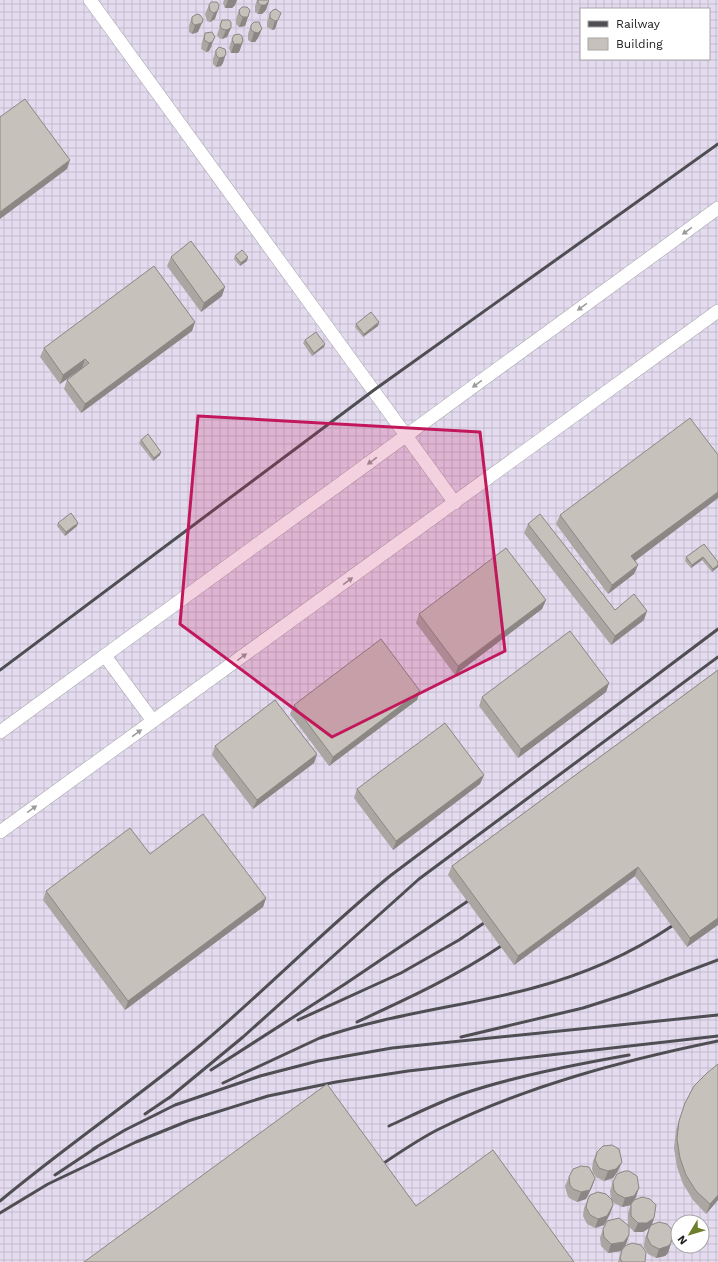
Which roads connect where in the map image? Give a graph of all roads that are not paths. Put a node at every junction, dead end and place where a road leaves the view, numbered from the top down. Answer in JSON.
{"nodes":[{"id":1,"x":90,"y":0,"type":"edge"},
{"id":2,"x":718,"y":208,"type":"edge"},
{"id":3,"x":718,"y":311,"type":"edge"},
{"id":4,"x":407,"y":436,"type":"junction"},
{"id":5,"x":456,"y":503,"type":"junction"},
{"id":6,"x":105,"y":656,"type":"junction"},
{"id":7,"x":153,"y":721,"type":"junction"},
{"id":8,"x":0,"y":732,"type":"edge"},
{"id":9,"x":0,"y":832,"type":"edge"}],
"edges":[{"from":1,"to":4,"type":"lane"},
{"from":2,"to":4,"type":"lane","one_way":true},
{"from":3,"to":5,"type":"lane"},
{"from":4,"to":5,"type":"lane"},
{"from":4,"to":6,"type":"lane","one_way":true},
{"from":7,"to":5,"type":"lane","one_way":true},
{"from":6,"to":7,"type":"lane"},
{"from":6,"to":8,"type":"lane"},
{"from":9,"to":7,"type":"lane","one_way":true}]}
